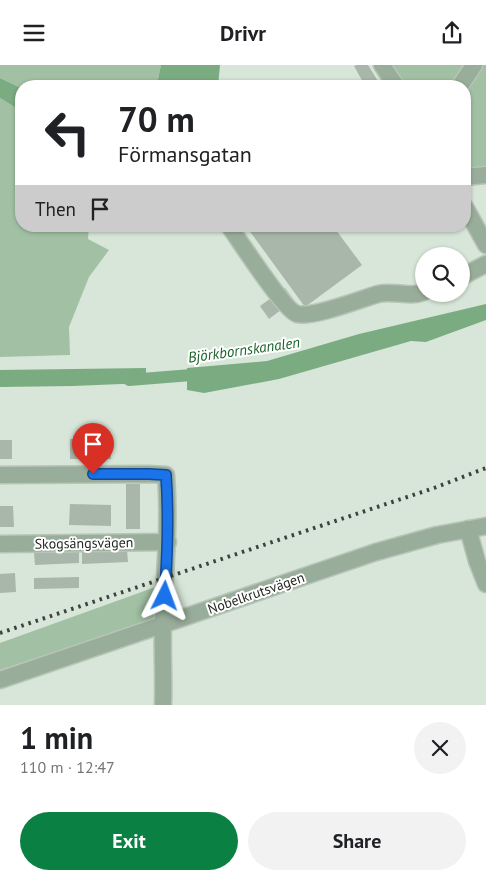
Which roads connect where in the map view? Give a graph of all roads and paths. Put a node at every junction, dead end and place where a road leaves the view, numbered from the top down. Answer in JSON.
{"nodes":[{"id":1,"x":382,"y":65,"type":"edge"},
{"id":2,"x":486,"y":69,"type":"edge"},
{"id":3,"x":467,"y":77,"type":"edge"},
{"id":4,"x":392,"y":80,"type":"edge"},
{"id":5,"x":486,"y":175,"type":"edge"},
{"id":6,"x":471,"y":176,"type":"edge"},
{"id":7,"x":471,"y":218,"type":"edge"},
{"id":8,"x":233,"y":232,"type":"edge"},
{"id":9,"x":486,"y":245,"type":"edge"},
{"id":10,"x":486,"y":264,"type":"edge"},
{"id":11,"x":470,"y":272,"type":"edge"},
{"id":12,"x":415,"y":295,"type":"edge"},
{"id":13,"x":0,"y":475,"type":"edge"},
{"id":14,"x":486,"y":526,"type":"edge"},
{"id":15,"x":468,"y":529,"type":"junction"},
{"id":16,"x":168,"y":542,"type":"junction"},
{"id":17,"x":0,"y":544,"type":"edge"},
{"id":18,"x":486,"y":584,"type":"edge"},
{"id":19,"x":163,"y":625,"type":"junction"},
{"id":20,"x":0,"y":680,"type":"edge"},
{"id":21,"x":163,"y":705,"type":"edge"}],
"edges":[{"from":1,"to":4,"type":"street"},
{"from":2,"to":3,"type":"street"},
{"from":5,"to":6,"type":"street"},
{"from":7,"to":9,"type":"street"},
{"from":8,"to":12,"type":"street"},
{"from":10,"to":11,"type":"street"},
{"from":13,"to":16,"type":"street"},
{"from":14,"to":15,"type":"street","name":"Nobelkrutsvägen"},
{"from":15,"to":18,"type":"street"},
{"from":15,"to":19,"type":"street","name":"Nobelkrutsvägen"},
{"from":16,"to":17,"type":"street","name":"Skogsängsvägen"},
{"from":16,"to":19,"type":"street"},
{"from":19,"to":20,"type":"street","name":"Nobelkrutsvägen"},
{"from":19,"to":21,"type":"street"}]}
